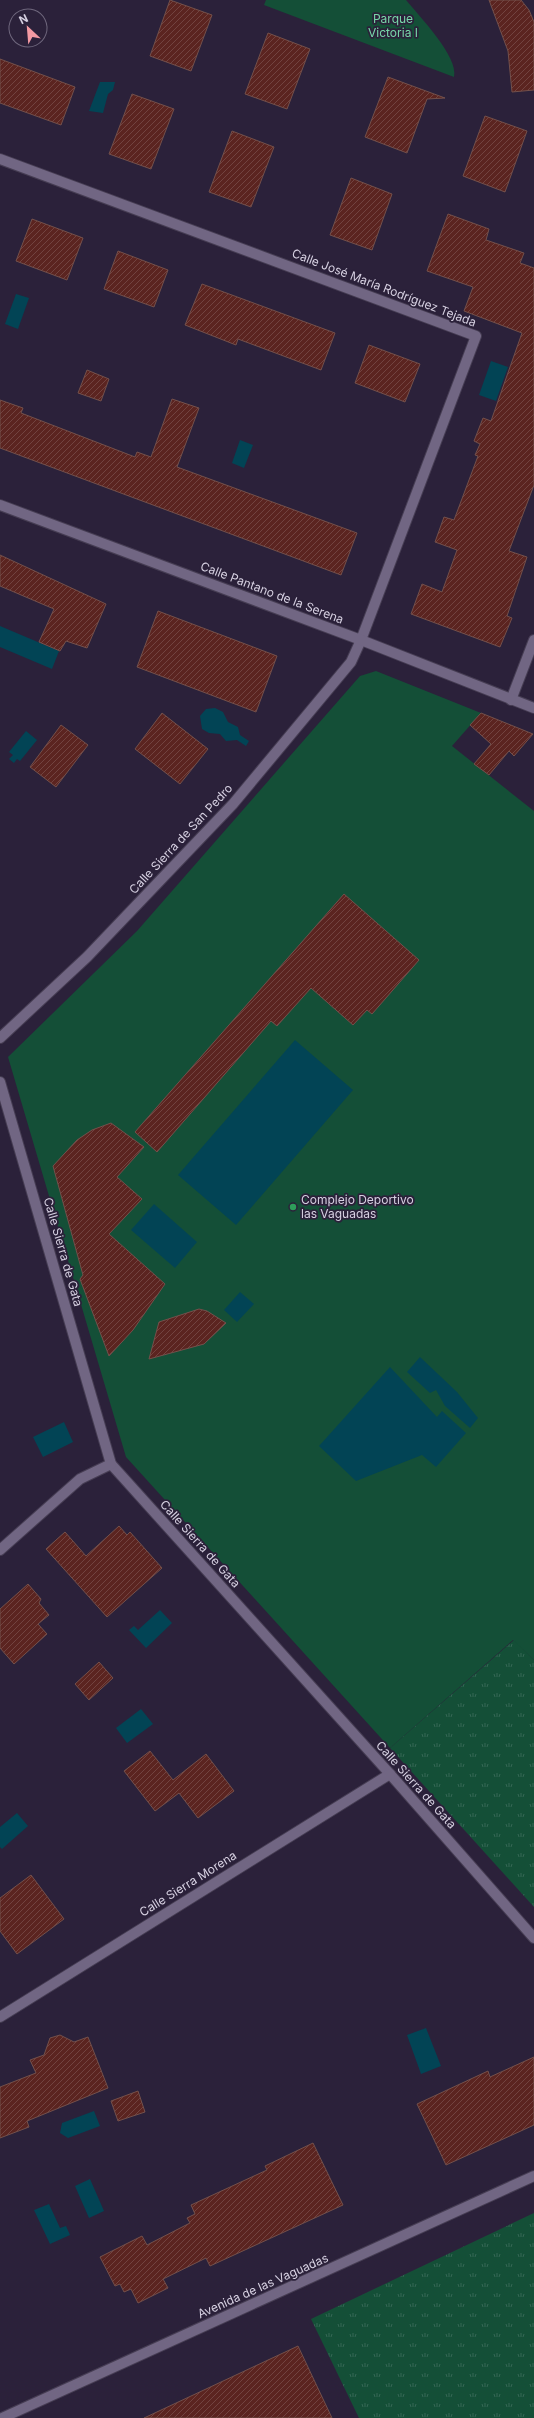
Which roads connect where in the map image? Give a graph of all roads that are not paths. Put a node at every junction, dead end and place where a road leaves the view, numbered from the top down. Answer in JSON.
{"nodes":[{"id":1,"x":0,"y":159,"type":"edge"},
{"id":2,"x":0,"y":505,"type":"edge"},
{"id":3,"x":361,"y":640,"type":"junction"},
{"id":4,"x":534,"y":640,"type":"edge"},
{"id":5,"x":511,"y":700,"type":"junction"},
{"id":6,"x":534,"y":708,"type":"edge"},
{"id":7,"x":0,"y":1038,"type":"edge"},
{"id":8,"x":0,"y":1082,"type":"edge"},
{"id":9,"x":111,"y":1464,"type":"junction"},
{"id":10,"x":0,"y":1550,"type":"edge"},
{"id":11,"x":390,"y":1774,"type":"junction"},
{"id":12,"x":534,"y":1938,"type":"edge"},
{"id":13,"x":0,"y":2017,"type":"edge"},
{"id":14,"x":534,"y":2176,"type":"edge"},
{"id":15,"x":2,"y":2418,"type":"edge"}],
"edges":[{"from":1,"to":3,"type":"street","name":"Calle José María Rodríguez Tejada"},
{"from":2,"to":3,"type":"street","name":"Calle Pantano de la Serena"},
{"from":3,"to":5,"type":"street","name":"Calle Pantano de la Serena"},
{"from":3,"to":7,"type":"street","name":"Calle Sierra de San Pedro"},
{"from":4,"to":5,"type":"street"},
{"from":5,"to":6,"type":"street","name":"Calle Pantano de la Serena"},
{"from":8,"to":9,"type":"street","name":"Calle Sierra de Gata"},
{"from":9,"to":10,"type":"street"},
{"from":9,"to":11,"type":"street","name":"Calle Sierra de Gata"},
{"from":11,"to":12,"type":"street","name":"Calle Sierra de Gata"},
{"from":11,"to":13,"type":"street","name":"Calle Sierra Morena"},
{"from":14,"to":15,"type":"street","name":"Avenida de las Vaguadas"}]}
